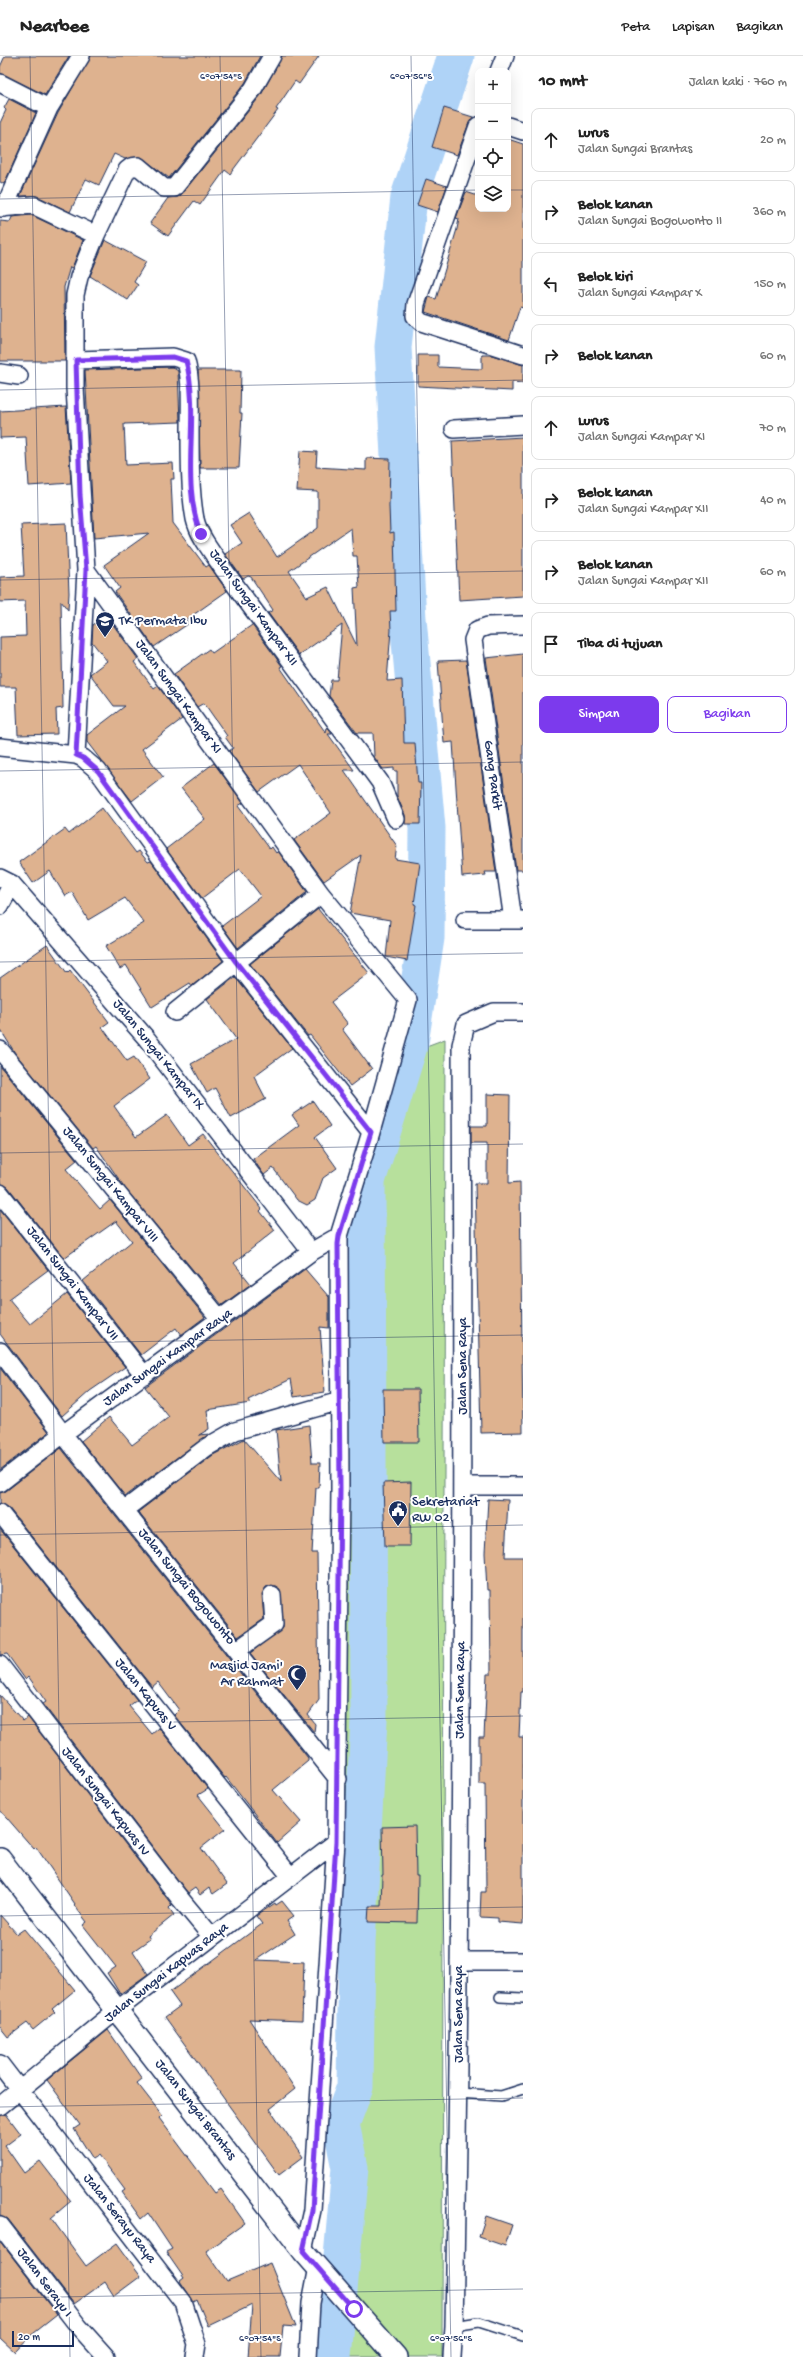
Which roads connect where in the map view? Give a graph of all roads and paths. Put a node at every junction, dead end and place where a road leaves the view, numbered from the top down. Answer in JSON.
{"nodes":[{"id":1,"x":81,"y":56,"type":"edge"},
{"id":2,"x":272,"y":56,"type":"edge"},
{"id":3,"x":505,"y":56,"type":"edge"},
{"id":4,"x":500,"y":68,"type":"edge"},
{"id":5,"x":0,"y":83,"type":"edge"},
{"id":6,"x":50,"y":108,"type":"junction"},
{"id":7,"x":511,"y":127,"type":"edge"},
{"id":8,"x":523,"y":131,"type":"edge"},
{"id":9,"x":475,"y":135,"type":"edge"},
{"id":10,"x":2,"y":208,"type":"edge"},
{"id":11,"x":96,"y":235,"type":"junction"},
{"id":12,"x":523,"y":354,"type":"edge"},
{"id":13,"x":76,"y":360,"type":"junction"},
{"id":14,"x":0,"y":373,"type":"edge"},
{"id":15,"x":19,"y":376,"type":"dead end"},
{"id":16,"x":523,"y":426,"type":"edge"},
{"id":17,"x":454,"y":429,"type":"dead end"},
{"id":18,"x":86,"y":570,"type":"junction"},
{"id":19,"x":523,"y":625,"type":"edge"},
{"id":20,"x":0,"y":747,"type":"edge"},
{"id":21,"x":76,"y":755,"type":"junction"},
{"id":22,"x":396,"y":819,"type":"dead end"},
{"id":23,"x":6,"y":881,"type":"edge"},
{"id":24,"x":321,"y":894,"type":"junction"},
{"id":25,"x":0,"y":906,"type":"edge"},
{"id":26,"x":465,"y":920,"type":"dead end"},
{"id":27,"x":518,"y":920,"type":"edge"},
{"id":28,"x":236,"y":962,"type":"junction"},
{"id":29,"x":175,"y":1012,"type":"dead end"},
{"id":30,"x":523,"y":1012,"type":"edge"},
{"id":31,"x":0,"y":1050,"type":"edge"},
{"id":32,"x":371,"y":1132,"type":"junction"},
{"id":33,"x":0,"y":1193,"type":"edge"},
{"id":34,"x":339,"y":1236,"type":"junction"},
{"id":35,"x":311,"y":1252,"type":"junction"},
{"id":36,"x":220,"y":1319,"type":"junction"},
{"id":37,"x":0,"y":1351,"type":"edge"},
{"id":38,"x":144,"y":1375,"type":"junction"},
{"id":39,"x":340,"y":1401,"type":"junction"},
{"id":40,"x":63,"y":1434,"type":"junction"},
{"id":41,"x":0,"y":1483,"type":"edge"},
{"id":42,"x":463,"y":1486,"type":"junction"},
{"id":43,"x":523,"y":1486,"type":"edge"},
{"id":44,"x":124,"y":1510,"type":"junction"},
{"id":45,"x":0,"y":1513,"type":"edge"},
{"id":46,"x":272,"y":1595,"type":"dead end"},
{"id":47,"x":236,"y":1651,"type":"junction"},
{"id":48,"x":0,"y":1665,"type":"edge"},
{"id":49,"x":338,"y":1778,"type":"junction"},
{"id":50,"x":336,"y":1842,"type":"junction"},
{"id":51,"x":0,"y":1859,"type":"edge"},
{"id":52,"x":291,"y":1877,"type":"junction"},
{"id":53,"x":212,"y":1937,"type":"junction"},
{"id":54,"x":459,"y":1961,"type":"junction"},
{"id":55,"x":523,"y":1961,"type":"edge"},
{"id":56,"x":500,"y":1997,"type":"dead end"},
{"id":57,"x":523,"y":1998,"type":"edge"},
{"id":58,"x":117,"y":2010,"type":"junction"},
{"id":59,"x":0,"y":2064,"type":"edge"},
{"id":60,"x":523,"y":2089,"type":"edge"},
{"id":61,"x":21,"y":2090,"type":"junction"},
{"id":62,"x":458,"y":2094,"type":"junction"},
{"id":63,"x":0,"y":2106,"type":"edge"},
{"id":64,"x":0,"y":2225,"type":"edge"},
{"id":65,"x":303,"y":2251,"type":"junction"},
{"id":66,"x":325,"y":2274,"type":"junction"},
{"id":67,"x":454,"y":2326,"type":"junction"},
{"id":68,"x":523,"y":2336,"type":"edge"},
{"id":69,"x":106,"y":2357,"type":"edge"},
{"id":70,"x":195,"y":2357,"type":"edge"},
{"id":71,"x":308,"y":2357,"type":"edge"},
{"id":72,"x":396,"y":2357,"type":"edge"},
{"id":73,"x":452,"y":2357,"type":"edge"}],
"edges":[{"from":1,"to":6,"type":"street"},
{"from":2,"to":11,"type":"street"},
{"from":3,"to":4,"type":"street"},
{"from":5,"to":6,"type":"street"},
{"from":6,"to":10,"type":"street"},
{"from":7,"to":8,"type":"street"},
{"from":9,"to":12,"type":"street"},
{"from":10,"to":11,"type":"street"},
{"from":11,"to":13,"type":"street"},
{"from":13,"to":18,"type":"street"},
{"from":13,"to":22,"type":"street","name":"Jalan Sungai Kampar XII"},
{"from":14,"to":15,"type":"street"},
{"from":16,"to":17,"type":"street"},
{"from":18,"to":21,"type":"street"},
{"from":18,"to":24,"type":"street","name":"Jalan Sungai Kampar XI"},
{"from":19,"to":27,"type":"street","name":"Gang Parkit"},
{"from":20,"to":21,"type":"street"},
{"from":21,"to":28,"type":"street"},
{"from":23,"to":25,"type":"street","name":"Jalan Sungai Kampar IX"},
{"from":23,"to":35,"type":"street","name":"Jalan Sungai Kampar IX"},
{"from":24,"to":28,"type":"street"},
{"from":24,"to":32,"type":"street","name":"Jalan Sungai Kampar XI"},
{"from":26,"to":27,"type":"street"},
{"from":28,"to":29,"type":"street"},
{"from":28,"to":32,"type":"street"},
{"from":30,"to":42,"type":"street","name":"Jalan Sena Raya"},
{"from":31,"to":36,"type":"street","name":"Jalan Sungai Kampar VIII"},
{"from":32,"to":34,"type":"street"},
{"from":33,"to":38,"type":"street","name":"Jalan Sungai Kampar VII"},
{"from":34,"to":35,"type":"street","name":"Jalan Sungai Kampar Raya"},
{"from":34,"to":39,"type":"street"},
{"from":35,"to":36,"type":"street","name":"Jalan Sungai Kampar Raya"},
{"from":36,"to":38,"type":"street","name":"Jalan Sungai Kampar Raya"},
{"from":37,"to":40,"type":"street","name":"Jalan Sungai Bogowonto"},
{"from":38,"to":40,"type":"street","name":"Jalan Sungai Kampar Raya"},
{"from":39,"to":44,"type":"street"},
{"from":39,"to":49,"type":"street"},
{"from":40,"to":41,"type":"street","name":"Jalan Sungai Kampar Raya"},
{"from":40,"to":44,"type":"street","name":"Jalan Sungai Bogowonto"},
{"from":42,"to":43,"type":"street"},
{"from":42,"to":54,"type":"street","name":"Jalan Sena Raya"},
{"from":44,"to":47,"type":"street","name":"Jalan Sungai Bogowonto"},
{"from":45,"to":52,"type":"street","name":"Jalan Kapuas V"},
{"from":46,"to":47,"type":"street"},
{"from":47,"to":49,"type":"street","name":"Jalan Sungai Bogowonto"},
{"from":48,"to":53,"type":"street","name":"Jalan Sungai Kapuas IV"},
{"from":49,"to":50,"type":"street"},
{"from":50,"to":52,"type":"street","name":"Jalan Sungai Kapuas Raya"},
{"from":50,"to":65,"type":"street"},
{"from":51,"to":58,"type":"street","name":"Jalan Sungai Brantas"},
{"from":52,"to":53,"type":"street","name":"Jalan Sungai Kapuas Raya"},
{"from":53,"to":58,"type":"street","name":"Jalan Sungai Kapuas Raya"},
{"from":54,"to":55,"type":"street"},
{"from":54,"to":62,"type":"street","name":"Jalan Sena Raya"},
{"from":56,"to":57,"type":"lane"},
{"from":58,"to":61,"type":"street","name":"Jalan Sungai Kapuas Raya"},
{"from":58,"to":65,"type":"street","name":"Jalan Sungai Brantas"},
{"from":59,"to":61,"type":"street","name":"Jalan Serayu Raya"},
{"from":60,"to":62,"type":"lane"},
{"from":61,"to":63,"type":"street","name":"Jalan Sungai Kapuas Raya"},
{"from":61,"to":70,"type":"street","name":"Jalan Serayu Raya"},
{"from":62,"to":67,"type":"street","name":"Jalan Sena Raya"},
{"from":64,"to":69,"type":"street","name":"Jalan Serayu I"},
{"from":65,"to":66,"type":"street","name":"Jalan Sungai Brantas"},
{"from":66,"to":71,"type":"street"},
{"from":66,"to":72,"type":"street","name":"Jalan Sungai Brantas"},
{"from":67,"to":68,"type":"lane"},
{"from":67,"to":73,"type":"street","name":"Jalan Sena Raya"}]}
